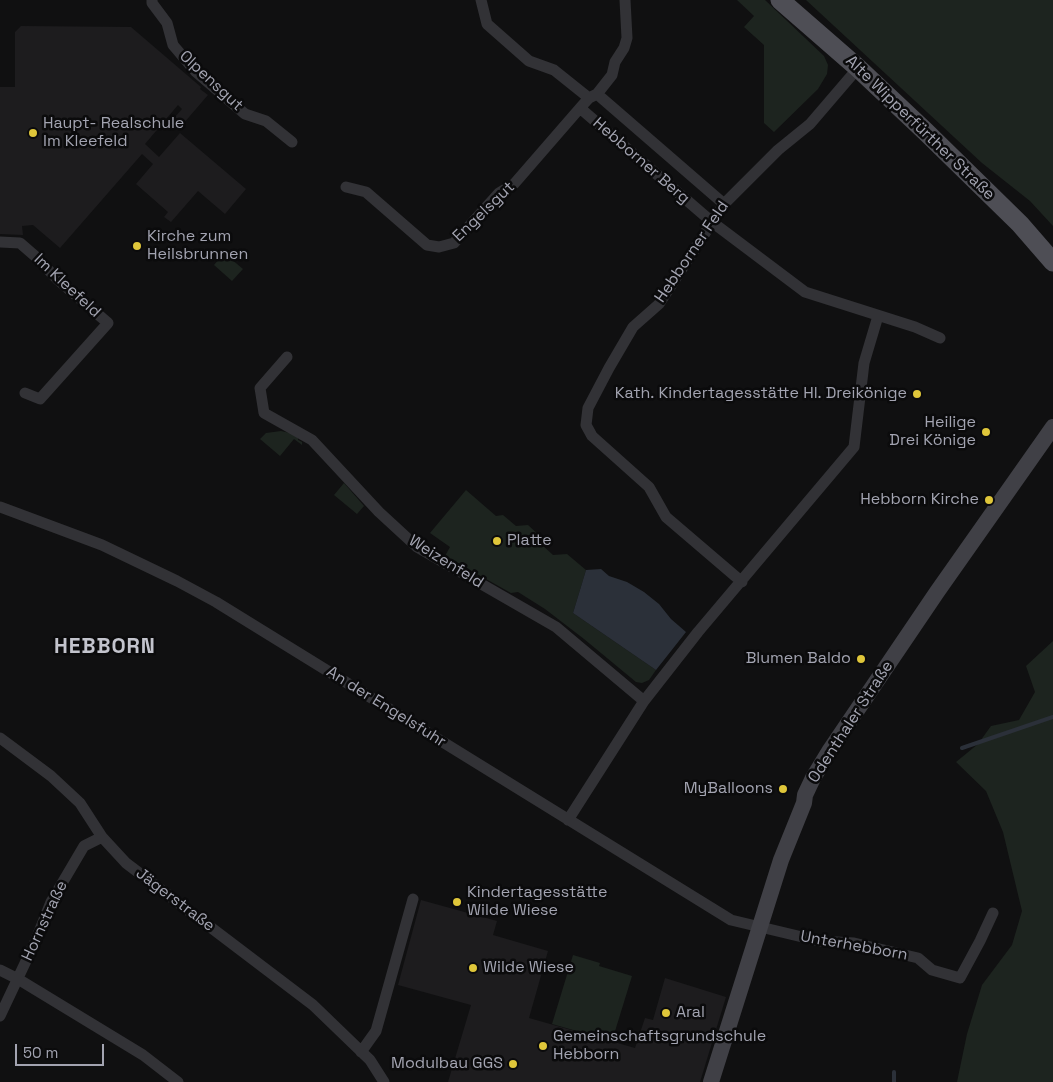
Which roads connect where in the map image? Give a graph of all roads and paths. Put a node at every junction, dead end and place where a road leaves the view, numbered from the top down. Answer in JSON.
{"nodes":[{"id":1,"x":152,"y":0,"type":"edge"},
{"id":2,"x":481,"y":0,"type":"edge"},
{"id":3,"x":625,"y":0,"type":"edge"},
{"id":4,"x":780,"y":0,"type":"edge"},
{"id":5,"x":858,"y":68,"type":"junction"},
{"id":6,"x":593,"y":96,"type":"junction"},
{"id":7,"x":580,"y":108,"type":"junction"},
{"id":8,"x":292,"y":142,"type":"dead end"},
{"id":9,"x":346,"y":188,"type":"dead end"},
{"id":10,"x":724,"y":204,"type":"junction"},
{"id":11,"x":712,"y":222,"type":"junction"},
{"id":12,"x":0,"y":242,"type":"edge"},
{"id":13,"x":1053,"y":262,"type":"edge"},
{"id":14,"x":878,"y":316,"type":"junction"},
{"id":15,"x":940,"y":338,"type":"dead end"},
{"id":16,"x":287,"y":357,"type":"dead end"},
{"id":17,"x":25,"y":393,"type":"dead end"},
{"id":18,"x":1053,"y":427,"type":"edge"},
{"id":19,"x":0,"y":507,"type":"edge"},
{"id":20,"x":742,"y":582,"type":"junction"},
{"id":21,"x":644,"y":701,"type":"junction"},
{"id":22,"x":0,"y":738,"type":"edge"},
{"id":23,"x":568,"y":820,"type":"junction"},
{"id":24,"x":102,"y":837,"type":"junction"},
{"id":25,"x":413,"y":899,"type":"dead end"},
{"id":26,"x":993,"y":913,"type":"dead end"},
{"id":27,"x":761,"y":928,"type":"junction"},
{"id":28,"x":0,"y":970,"type":"edge"},
{"id":29,"x":18,"y":979,"type":"junction"},
{"id":30,"x":0,"y":1016,"type":"edge"},
{"id":31,"x":362,"y":1052,"type":"junction"},
{"id":32,"x":178,"y":1082,"type":"edge"},
{"id":33,"x":384,"y":1082,"type":"edge"},
{"id":34,"x":711,"y":1082,"type":"edge"}],
"edges":[{"from":1,"to":8,"type":"street","name":"Olpensgut"},
{"from":2,"to":6,"type":"street","name":"Hebborner Berg"},
{"from":3,"to":6,"type":"street"},
{"from":4,"to":5,"type":"main road","name":"Alte Wipperfürther Straße"},
{"from":5,"to":10,"type":"street","name":"Hebborner Feld"},
{"from":5,"to":13,"type":"main road","name":"Alte Wipperfürther Straße"},
{"from":6,"to":7,"type":"street","name":"Hebborner Berg"},
{"from":6,"to":10,"type":"street","name":"Hebborner Berg"},
{"from":7,"to":9,"type":"street","name":"Engelsgut"},
{"from":7,"to":11,"type":"street","name":"Hebborner Berg"},
{"from":10,"to":11,"type":"street","name":"Hebborner Feld"},
{"from":11,"to":14,"type":"street","name":"Hebborner Berg"},
{"from":11,"to":20,"type":"street","name":"Hebborner Feld"},
{"from":12,"to":17,"type":"street","name":"Im Kleefeld"},
{"from":14,"to":15,"type":"street","name":"Hebborner Berg"},
{"from":14,"to":20,"type":"street"},
{"from":16,"to":21,"type":"street","name":"Weizenfeld"},
{"from":18,"to":27,"type":"main road","name":"Odenthaler Straße"},
{"from":19,"to":23,"type":"street","name":"An der Engelsfuhr"},
{"from":20,"to":21,"type":"street"},
{"from":21,"to":23,"type":"street"},
{"from":22,"to":24,"type":"street","name":"Jägerstraße"},
{"from":23,"to":27,"type":"street","name":"An der Engelsfuhr"},
{"from":24,"to":29,"type":"street","name":"Hornstraße"},
{"from":24,"to":31,"type":"street","name":"Jägerstraße"},
{"from":25,"to":31,"type":"street"},
{"from":26,"to":27,"type":"street","name":"Unterhebborn"},
{"from":27,"to":34,"type":"main road","name":"Odenthaler Straße"},
{"from":28,"to":29,"type":"street"},
{"from":29,"to":30,"type":"street","name":"Hornstraße"},
{"from":29,"to":32,"type":"street"},
{"from":31,"to":33,"type":"street","name":"Jägerstraße"}]}
